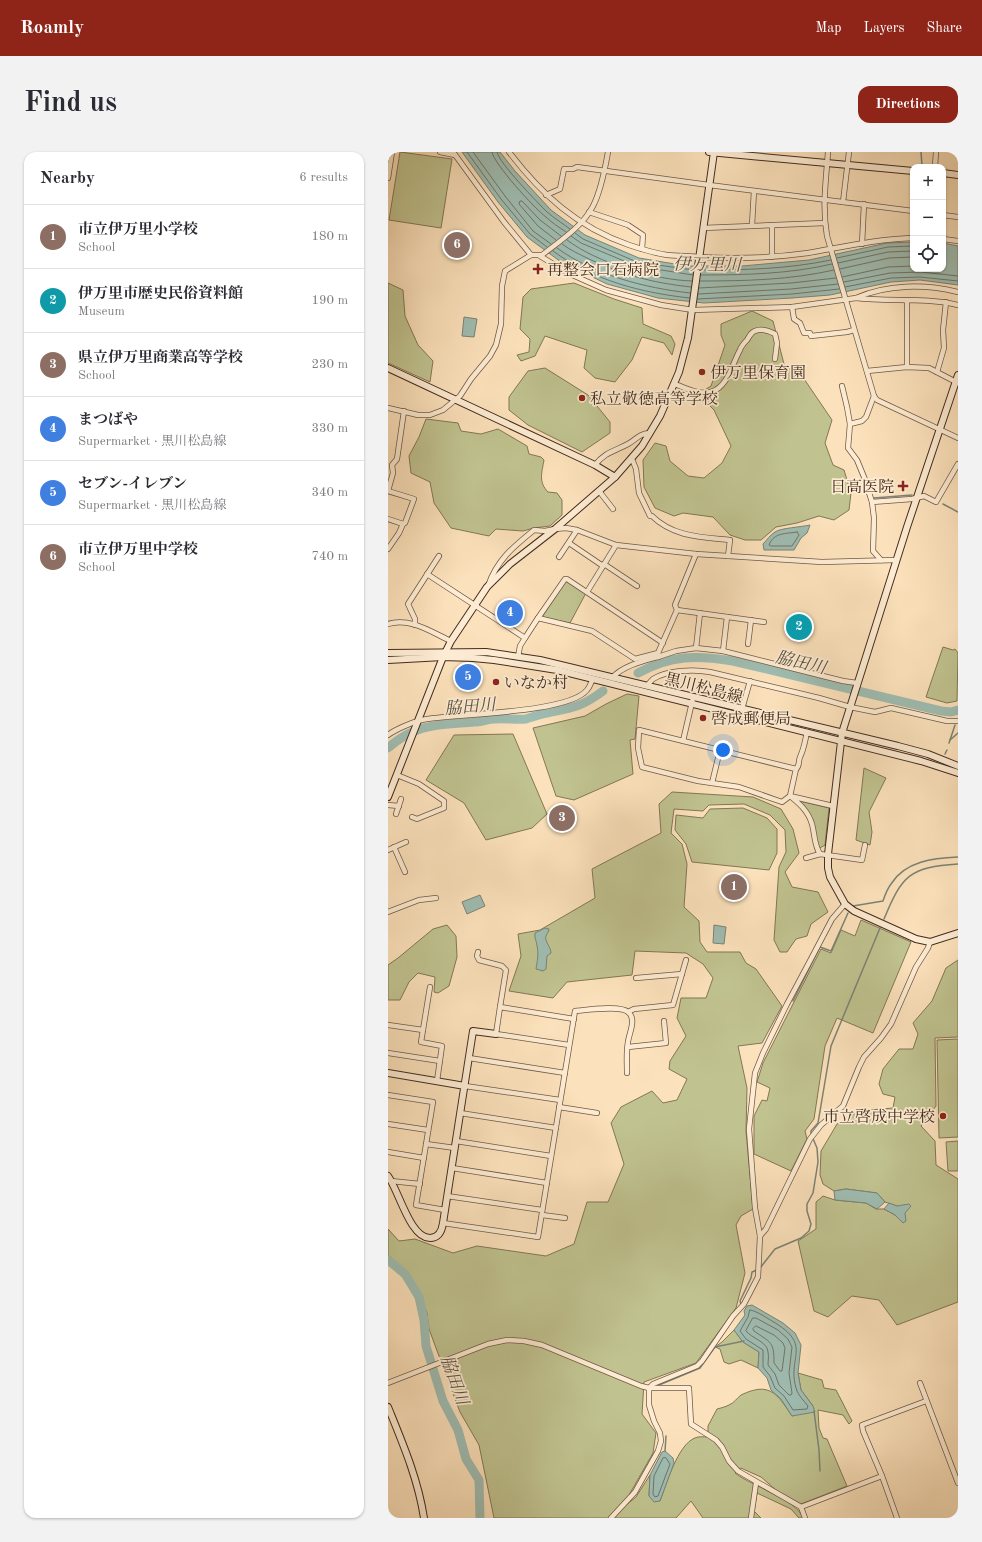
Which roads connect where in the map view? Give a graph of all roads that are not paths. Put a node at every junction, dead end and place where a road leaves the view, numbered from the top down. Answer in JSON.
{"nodes":[{"id":1,"x":389,"y":152,"type":"edge"},
{"id":2,"x":392,"y":152,"type":"edge"},
{"id":3,"x":440,"y":152,"type":"edge"},
{"id":4,"x":509,"y":152,"type":"edge"},
{"id":5,"x":608,"y":152,"type":"edge"},
{"id":6,"x":709,"y":152,"type":"edge"},
{"id":7,"x":714,"y":152,"type":"edge"},
{"id":8,"x":828,"y":152,"type":"edge"},
{"id":9,"x":849,"y":152,"type":"edge"},
{"id":10,"x":936,"y":152,"type":"edge"},
{"id":11,"x":454,"y":154,"type":"edge"},
{"id":12,"x":828,"y":163,"type":"junction"},
{"id":13,"x":935,"y":164,"type":"edge"},
{"id":14,"x":847,"y":165,"type":"junction"},
{"id":15,"x":604,"y":170,"type":"junction"},
{"id":16,"x":910,"y":171,"type":"edge"},
{"id":17,"x":946,"y":173,"type":"edge"},
{"id":18,"x":958,"y":175,"type":"edge"},
{"id":19,"x":388,"y":178,"type":"edge"},
{"id":20,"x":709,"y":185,"type":"junction"},
{"id":21,"x":754,"y":191,"type":"junction"},
{"id":22,"x":546,"y":195,"type":"junction"},
{"id":23,"x":824,"y":200,"type":"junction"},
{"id":24,"x":843,"y":202,"type":"junction"},
{"id":25,"x":864,"y":204,"type":"junction"},
{"id":26,"x":910,"y":211,"type":"edge"},
{"id":27,"x":589,"y":212,"type":"junction"},
{"id":28,"x":946,"y":215,"type":"edge"},
{"id":29,"x":958,"y":217,"type":"edge"},
{"id":30,"x":825,"y":223,"type":"junction"},
{"id":31,"x":579,"y":224,"type":"junction"},
{"id":32,"x":772,"y":225,"type":"junction"},
{"id":33,"x":752,"y":226,"type":"junction"},
{"id":34,"x":703,"y":228,"type":"junction"},
{"id":35,"x":910,"y":238,"type":"edge"},
{"id":36,"x":946,"y":239,"type":"edge"},
{"id":37,"x":958,"y":241,"type":"edge"},
{"id":38,"x":862,"y":244,"type":"junction"},
{"id":39,"x":642,"y":249,"type":"junction"},
{"id":40,"x":831,"y":249,"type":"junction"},
{"id":41,"x":531,"y":255,"type":"junction"},
{"id":42,"x":541,"y":256,"type":"junction"},
{"id":43,"x":772,"y":257,"type":"junction"},
{"id":44,"x":699,"y":259,"type":"junction"},
{"id":45,"x":958,"y":292,"type":"edge"},
{"id":46,"x":845,"y":298,"type":"junction"},
{"id":47,"x":856,"y":298,"type":"junction"},
{"id":48,"x":907,"y":300,"type":"junction"},
{"id":49,"x":946,"y":302,"type":"junction"},
{"id":50,"x":958,"y":305,"type":"edge"},
{"id":51,"x":792,"y":308,"type":"junction"},
{"id":52,"x":693,"y":309,"type":"junction"},
{"id":53,"x":854,"y":330,"type":"junction"},
{"id":54,"x":775,"y":359,"type":"dead end"},
{"id":55,"x":907,"y":367,"type":"junction"},
{"id":56,"x":388,"y":368,"type":"edge"},
{"id":57,"x":866,"y":371,"type":"junction"},
{"id":58,"x":937,"y":372,"type":"junction"},
{"id":59,"x":958,"y":375,"type":"edge"},
{"id":60,"x":675,"y":384,"type":"junction"},
{"id":61,"x":957,"y":384,"type":"edge"},
{"id":62,"x":842,"y":386,"type":"dead end"},
{"id":63,"x":874,"y":396,"type":"junction"},
{"id":64,"x":456,"y":400,"type":"junction"},
{"id":65,"x":388,"y":408,"type":"edge"},
{"id":66,"x":404,"y":412,"type":"junction"},
{"id":67,"x":850,"y":424,"type":"junction"},
{"id":68,"x":940,"y":430,"type":"junction"},
{"id":69,"x":650,"y":433,"type":"junction"},
{"id":70,"x":958,"y":438,"type":"edge"},
{"id":71,"x":632,"y":459,"type":"junction"},
{"id":72,"x":595,"y":464,"type":"junction"},
{"id":73,"x":958,"y":464,"type":"edge"},
{"id":74,"x":615,"y":478,"type":"junction"},
{"id":75,"x":388,"y":491,"type":"edge"},
{"id":76,"x":599,"y":491,"type":"junction"},
{"id":77,"x":917,"y":497,"type":"junction"},
{"id":78,"x":872,"y":502,"type":"junction"},
{"id":79,"x":613,"y":509,"type":"dead end"},
{"id":80,"x":388,"y":519,"type":"edge"},
{"id":81,"x":403,"y":524,"type":"junction"},
{"id":82,"x":554,"y":529,"type":"junction"},
{"id":83,"x":577,"y":530,"type":"junction"},
{"id":84,"x":569,"y":543,"type":"junction"},
{"id":85,"x":616,"y":545,"type":"junction"},
{"id":86,"x":388,"y":548,"type":"edge"},
{"id":87,"x":696,"y":554,"type":"junction"},
{"id":88,"x":439,"y":556,"type":"dead end"},
{"id":89,"x":728,"y":556,"type":"junction"},
{"id":90,"x":559,"y":557,"type":"dead end"},
{"id":91,"x":881,"y":560,"type":"junction"},
{"id":92,"x":896,"y":560,"type":"junction"},
{"id":93,"x":604,"y":565,"type":"junction"},
{"id":94,"x":427,"y":574,"type":"junction"},
{"id":95,"x":637,"y":586,"type":"dead end"},
{"id":96,"x":487,"y":587,"type":"junction"},
{"id":97,"x":587,"y":592,"type":"junction"},
{"id":98,"x":475,"y":604,"type":"junction"},
{"id":99,"x":677,"y":610,"type":"junction"},
{"id":100,"x":700,"y":613,"type":"junction"},
{"id":101,"x":727,"y":617,"type":"junction"},
{"id":102,"x":538,"y":618,"type":"junction"},
{"id":103,"x":751,"y":620,"type":"junction"},
{"id":104,"x":764,"y":622,"type":"dead end"},
{"id":105,"x":388,"y":624,"type":"edge"},
{"id":106,"x":415,"y":624,"type":"junction"},
{"id":107,"x":525,"y":638,"type":"junction"},
{"id":108,"x":451,"y":641,"type":"junction"},
{"id":109,"x":663,"y":643,"type":"junction"},
{"id":110,"x":748,"y":644,"type":"dead end"},
{"id":111,"x":696,"y":648,"type":"junction"},
{"id":112,"x":723,"y":651,"type":"junction"},
{"id":113,"x":388,"y":653,"type":"edge"},
{"id":114,"x":445,"y":654,"type":"junction"},
{"id":115,"x":658,"y":655,"type":"junction"},
{"id":116,"x":518,"y":657,"type":"junction"},
{"id":117,"x":388,"y":660,"type":"edge"},
{"id":118,"x":612,"y":678,"type":"junction"},
{"id":119,"x":593,"y":679,"type":"junction"},
{"id":120,"x":750,"y":681,"type":"junction"},
{"id":121,"x":857,"y":683,"type":"junction"},
{"id":122,"x":647,"y":686,"type":"junction"},
{"id":123,"x":693,"y":701,"type":"junction"},
{"id":124,"x":850,"y":707,"type":"junction"},
{"id":125,"x":742,"y":709,"type":"junction"},
{"id":126,"x":958,"y":721,"type":"edge"},
{"id":127,"x":418,"y":722,"type":"junction"},
{"id":128,"x":807,"y":732,"type":"junction"},
{"id":129,"x":842,"y":733,"type":"junction"},
{"id":130,"x":388,"y":735,"type":"edge"},
{"id":131,"x":841,"y":740,"type":"junction"},
{"id":132,"x":683,"y":741,"type":"junction"},
{"id":133,"x":720,"y":750,"type":"junction"},
{"id":134,"x":958,"y":766,"type":"edge"},
{"id":135,"x":796,"y":769,"type":"junction"},
{"id":136,"x":958,"y":773,"type":"edge"},
{"id":137,"x":397,"y":775,"type":"junction"},
{"id":138,"x":712,"y":783,"type":"junction"},
{"id":139,"x":790,"y":796,"type":"junction"},
{"id":140,"x":388,"y":797,"type":"edge"},
{"id":141,"x":401,"y":799,"type":"dead end"},
{"id":142,"x":388,"y":805,"type":"edge"},
{"id":143,"x":399,"y":806,"type":"junction"},
{"id":144,"x":833,"y":806,"type":"junction"},
{"id":145,"x":396,"y":814,"type":"dead end"},
{"id":146,"x":412,"y":817,"type":"dead end"},
{"id":147,"x":406,"y":842,"type":"dead end"},
{"id":148,"x":865,"y":845,"type":"dead end"},
{"id":149,"x":394,"y":847,"type":"junction"},
{"id":150,"x":388,"y":850,"type":"edge"},
{"id":151,"x":820,"y":854,"type":"junction"},
{"id":152,"x":828,"y":854,"type":"junction"},
{"id":153,"x":806,"y":858,"type":"dead end"},
{"id":154,"x":405,"y":872,"type":"dead end"},
{"id":155,"x":436,"y":898,"type":"dead end"},
{"id":156,"x":845,"y":904,"type":"junction"},
{"id":157,"x":388,"y":912,"type":"edge"},
{"id":158,"x":958,"y":933,"type":"edge"},
{"id":159,"x":930,"y":942,"type":"junction"},
{"id":160,"x":478,"y":952,"type":"dead end"},
{"id":161,"x":686,"y":960,"type":"dead end"},
{"id":162,"x":682,"y":974,"type":"junction"},
{"id":163,"x":636,"y":978,"type":"dead end"},
{"id":164,"x":430,"y":987,"type":"dead end"},
{"id":165,"x":500,"y":1007,"type":"junction"},
{"id":166,"x":628,"y":1012,"type":"junction"},
{"id":167,"x":574,"y":1019,"type":"junction"},
{"id":168,"x":664,"y":1021,"type":"dead end"},
{"id":169,"x":388,"y":1025,"type":"edge"},
{"id":170,"x":423,"y":1030,"type":"junction"},
{"id":171,"x":496,"y":1034,"type":"junction"},
{"id":172,"x":569,"y":1045,"type":"junction"},
{"id":173,"x":628,"y":1047,"type":"junction"},
{"id":174,"x":388,"y":1053,"type":"edge"},
{"id":175,"x":469,"y":1058,"type":"junction"},
{"id":176,"x":440,"y":1061,"type":"junction"},
{"id":177,"x":388,"y":1073,"type":"edge"},
{"id":178,"x":565,"y":1073,"type":"junction"},
{"id":179,"x":627,"y":1073,"type":"dead end"},
{"id":180,"x":437,"y":1081,"type":"junction"},
{"id":181,"x":465,"y":1086,"type":"junction"},
{"id":182,"x":388,"y":1095,"type":"edge"},
{"id":183,"x":560,"y":1100,"type":"junction"},
{"id":184,"x":559,"y":1107,"type":"junction"},
{"id":185,"x":460,"y":1112,"type":"junction"},
{"id":186,"x":597,"y":1113,"type":"dead end"},
{"id":187,"x":388,"y":1124,"type":"edge"},
{"id":188,"x":556,"y":1128,"type":"junction"},
{"id":189,"x":428,"y":1130,"type":"junction"},
{"id":190,"x":456,"y":1141,"type":"junction"},
{"id":191,"x":426,"y":1144,"type":"junction"},
{"id":192,"x":455,"y":1148,"type":"junction"},
{"id":193,"x":388,"y":1152,"type":"edge"},
{"id":194,"x":551,"y":1156,"type":"junction"},
{"id":195,"x":424,"y":1158,"type":"junction"},
{"id":196,"x":452,"y":1168,"type":"junction"},
{"id":197,"x":390,"y":1178,"type":"edge"},
{"id":198,"x":547,"y":1183,"type":"junction"},
{"id":199,"x":420,"y":1184,"type":"junction"},
{"id":200,"x":448,"y":1196,"type":"junction"},
{"id":201,"x":445,"y":1210,"type":"junction"},
{"id":202,"x":542,"y":1212,"type":"junction"},
{"id":203,"x":565,"y":1218,"type":"dead end"},
{"id":204,"x":443,"y":1223,"type":"junction"},
{"id":205,"x":760,"y":1236,"type":"junction"},
{"id":206,"x":388,"y":1383,"type":"edge"},
{"id":207,"x":920,"y":1383,"type":"dead end"},
{"id":208,"x":649,"y":1388,"type":"junction"},
{"id":209,"x":926,"y":1401,"type":"junction"},
{"id":210,"x":388,"y":1408,"type":"edge"},
{"id":211,"x":882,"y":1476,"type":"junction"},
{"id":212,"x":756,"y":1482,"type":"junction"},
{"id":213,"x":958,"y":1483,"type":"edge"},
{"id":214,"x":801,"y":1507,"type":"junction"},
{"id":215,"x":424,"y":1518,"type":"edge"},
{"id":216,"x":611,"y":1518,"type":"edge"},
{"id":217,"x":751,"y":1518,"type":"edge"},
{"id":218,"x":805,"y":1518,"type":"edge"},
{"id":219,"x":897,"y":1518,"type":"edge"}],
"edges":[{"from":1,"to":2,"type":"street"},
{"from":2,"to":19,"type":"street"},
{"from":3,"to":11,"type":"street"},
{"from":4,"to":22,"type":"street"},
{"from":5,"to":15,"type":"street"},
{"from":6,"to":7,"type":"street"},
{"from":7,"to":12,"type":"street"},
{"from":7,"to":20,"type":"street"},
{"from":8,"to":12,"type":"street"},
{"from":9,"to":14,"type":"street"},
{"from":10,"to":13,"type":"street"},
{"from":11,"to":41,"type":"street"},
{"from":12,"to":14,"type":"street"},
{"from":12,"to":23,"type":"street"},
{"from":14,"to":16,"type":"street"},
{"from":14,"to":24,"type":"street"},
{"from":15,"to":20,"type":"street"},
{"from":15,"to":22,"type":"street"},
{"from":15,"to":27,"type":"street"},
{"from":17,"to":18,"type":"street"},
{"from":20,"to":21,"type":"street"},
{"from":20,"to":34,"type":"street"},
{"from":21,"to":23,"type":"street"},
{"from":21,"to":33,"type":"street"},
{"from":22,"to":31,"type":"street"},
{"from":23,"to":24,"type":"street"},
{"from":23,"to":30,"type":"street"},
{"from":24,"to":25,"type":"street"},
{"from":25,"to":26,"type":"street"},
{"from":25,"to":38,"type":"street"},
{"from":27,"to":31,"type":"street"},
{"from":27,"to":39,"type":"street"},
{"from":28,"to":29,"type":"street"},
{"from":30,"to":32,"type":"street"},
{"from":30,"to":40,"type":"street"},
{"from":31,"to":39,"type":"street"},
{"from":31,"to":42,"type":"street"},
{"from":32,"to":33,"type":"street"},
{"from":32,"to":43,"type":"street"},
{"from":33,"to":34,"type":"street"},
{"from":34,"to":44,"type":"street"},
{"from":35,"to":38,"type":"street"},
{"from":36,"to":37,"type":"street"},
{"from":38,"to":40,"type":"street"},
{"from":39,"to":44,"type":"street"},
{"from":40,"to":43,"type":"street"},
{"from":40,"to":46,"type":"street"},
{"from":41,"to":42,"type":"street"},
{"from":41,"to":64,"type":"street"},
{"from":42,"to":52,"type":"street"},
{"from":43,"to":44,"type":"street"},
{"from":44,"to":52,"type":"street"},
{"from":45,"to":47,"type":"street"},
{"from":46,"to":47,"type":"street"},
{"from":46,"to":51,"type":"street"},
{"from":46,"to":53,"type":"street"},
{"from":47,"to":48,"type":"street"},
{"from":48,"to":49,"type":"street"},
{"from":48,"to":55,"type":"street"},
{"from":49,"to":50,"type":"street"},
{"from":49,"to":58,"type":"street"},
{"from":51,"to":52,"type":"street"},
{"from":51,"to":53,"type":"street"},
{"from":52,"to":60,"type":"street"},
{"from":53,"to":57,"type":"street"},
{"from":54,"to":60,"type":"street"},
{"from":55,"to":57,"type":"street"},
{"from":55,"to":58,"type":"street"},
{"from":56,"to":64,"type":"street"},
{"from":57,"to":63,"type":"street"},
{"from":58,"to":61,"type":"street"},
{"from":59,"to":61,"type":"street"},
{"from":60,"to":69,"type":"street"},
{"from":61,"to":68,"type":"street"},
{"from":62,"to":67,"type":"street"},
{"from":63,"to":67,"type":"street"},
{"from":63,"to":68,"type":"street"},
{"from":64,"to":66,"type":"street"},
{"from":64,"to":72,"type":"street"},
{"from":65,"to":66,"type":"street"},
{"from":66,"to":75,"type":"street"},
{"from":67,"to":78,"type":"street"},
{"from":68,"to":70,"type":"street"},
{"from":68,"to":77,"type":"street"},
{"from":69,"to":71,"type":"street"},
{"from":69,"to":72,"type":"street"},
{"from":71,"to":74,"type":"street"},
{"from":71,"to":89,"type":"street"},
{"from":72,"to":74,"type":"street"},
{"from":73,"to":77,"type":"street"},
{"from":74,"to":76,"type":"street"},
{"from":75,"to":81,"type":"street"},
{"from":76,"to":79,"type":"street"},
{"from":76,"to":82,"type":"street"},
{"from":77,"to":78,"type":"street"},
{"from":77,"to":92,"type":"street"},
{"from":78,"to":91,"type":"street"},
{"from":80,"to":81,"type":"street"},
{"from":81,"to":86,"type":"street"},
{"from":82,"to":83,"type":"street"},
{"from":82,"to":96,"type":"street"},
{"from":82,"to":96,"type":"street"},
{"from":83,"to":84,"type":"street"},
{"from":83,"to":85,"type":"street"},
{"from":84,"to":90,"type":"street"},
{"from":84,"to":93,"type":"street"},
{"from":85,"to":87,"type":"street"},
{"from":85,"to":93,"type":"street"},
{"from":87,"to":89,"type":"street"},
{"from":87,"to":99,"type":"street"},
{"from":88,"to":94,"type":"street"},
{"from":89,"to":91,"type":"street"},
{"from":91,"to":92,"type":"street"},
{"from":92,"to":121,"type":"street"},
{"from":93,"to":95,"type":"street"},
{"from":93,"to":97,"type":"street"},
{"from":94,"to":98,"type":"street"},
{"from":94,"to":106,"type":"street"},
{"from":96,"to":98,"type":"street"},
{"from":97,"to":102,"type":"street"},
{"from":97,"to":109,"type":"street"},
{"from":98,"to":107,"type":"street"},
{"from":98,"to":108,"type":"street"},
{"from":99,"to":100,"type":"street"},
{"from":99,"to":109,"type":"street"},
{"from":100,"to":101,"type":"street"},
{"from":100,"to":111,"type":"street"},
{"from":101,"to":103,"type":"street"},
{"from":101,"to":112,"type":"street"},
{"from":102,"to":107,"type":"street"},
{"from":102,"to":115,"type":"street"},
{"from":103,"to":104,"type":"street"},
{"from":103,"to":110,"type":"street"},
{"from":105,"to":106,"type":"street"},
{"from":106,"to":108,"type":"street"},
{"from":107,"to":116,"type":"street"},
{"from":108,"to":114,"type":"street"},
{"from":109,"to":115,"type":"street"},
{"from":111,"to":112,"type":"street"},
{"from":111,"to":115,"type":"street"},
{"from":112,"to":121,"type":"street"},
{"from":113,"to":114,"type":"street"},
{"from":114,"to":116,"type":"street","name":"黒川松島線"},
{"from":114,"to":117,"type":"street"},
{"from":114,"to":119,"type":"street","name":"黒川松島線"},
{"from":114,"to":127,"type":"street"},
{"from":115,"to":118,"type":"street"},
{"from":116,"to":118,"type":"street","name":"黒川松島線"},
{"from":118,"to":122,"type":"street","name":"黒川松島線"},
{"from":119,"to":123,"type":"street","name":"黒川松島線"},
{"from":119,"to":127,"type":"street"},
{"from":120,"to":122,"type":"street"},
{"from":120,"to":124,"type":"street"},
{"from":120,"to":125,"type":"street"},
{"from":121,"to":124,"type":"street"},
{"from":122,"to":123,"type":"street","name":"黒川松島線"},
{"from":123,"to":125,"type":"street","name":"黒川松島線"},
{"from":123,"to":128,"type":"street","name":"黒川松島線"},
{"from":123,"to":132,"type":"street"},
{"from":124,"to":126,"type":"street"},
{"from":124,"to":129,"type":"street"},
{"from":125,"to":129,"type":"street","name":"黒川松島線"},
{"from":127,"to":130,"type":"street"},
{"from":127,"to":137,"type":"street"},
{"from":128,"to":131,"type":"street","name":"黒川松島線"},
{"from":128,"to":135,"type":"street"},
{"from":129,"to":131,"type":"street"},
{"from":129,"to":134,"type":"street","name":"黒川松島線"},
{"from":131,"to":136,"type":"street","name":"黒川松島線"},
{"from":131,"to":144,"type":"street"},
{"from":132,"to":133,"type":"street"},
{"from":132,"to":138,"type":"street"},
{"from":133,"to":135,"type":"street"},
{"from":133,"to":138,"type":"street"},
{"from":135,"to":139,"type":"street"},
{"from":137,"to":140,"type":"street"},
{"from":137,"to":146,"type":"street"},
{"from":138,"to":139,"type":"street"},
{"from":139,"to":144,"type":"street"},
{"from":139,"to":151,"type":"street"},
{"from":141,"to":143,"type":"street"},
{"from":142,"to":143,"type":"street"},
{"from":143,"to":145,"type":"street"},
{"from":144,"to":152,"type":"street"},
{"from":147,"to":149,"type":"street"},
{"from":148,"to":152,"type":"street"},
{"from":149,"to":150,"type":"street"},
{"from":149,"to":154,"type":"street"},
{"from":151,"to":152,"type":"street"},
{"from":151,"to":153,"type":"street"},
{"from":152,"to":156,"type":"street"},
{"from":155,"to":157,"type":"street"},
{"from":156,"to":159,"type":"street"},
{"from":156,"to":205,"type":"street"},
{"from":158,"to":159,"type":"street"},
{"from":159,"to":205,"type":"street"},
{"from":160,"to":165,"type":"street"},
{"from":161,"to":162,"type":"street"},
{"from":162,"to":163,"type":"street"},
{"from":162,"to":166,"type":"street"},
{"from":164,"to":170,"type":"street"},
{"from":165,"to":167,"type":"street"},
{"from":165,"to":171,"type":"street"},
{"from":166,"to":167,"type":"street"},
{"from":166,"to":173,"type":"street"},
{"from":167,"to":172,"type":"street"},
{"from":168,"to":173,"type":"street"},
{"from":169,"to":170,"type":"street"},
{"from":170,"to":176,"type":"street"},
{"from":171,"to":172,"type":"street"},
{"from":171,"to":175,"type":"street"},
{"from":172,"to":178,"type":"street"},
{"from":173,"to":179,"type":"street"},
{"from":174,"to":176,"type":"street"},
{"from":175,"to":178,"type":"street"},
{"from":175,"to":181,"type":"street"},
{"from":176,"to":180,"type":"street"},
{"from":177,"to":180,"type":"street"},
{"from":178,"to":183,"type":"street"},
{"from":180,"to":181,"type":"street"},
{"from":181,"to":183,"type":"street"},
{"from":181,"to":185,"type":"street"},
{"from":182,"to":189,"type":"street"},
{"from":183,"to":184,"type":"street"},
{"from":184,"to":186,"type":"street"},
{"from":184,"to":188,"type":"street"},
{"from":185,"to":188,"type":"street"},
{"from":185,"to":190,"type":"street"},
{"from":187,"to":189,"type":"street"},
{"from":188,"to":194,"type":"street"},
{"from":189,"to":191,"type":"street"},
{"from":190,"to":192,"type":"street"},
{"from":190,"to":194,"type":"street"},
{"from":191,"to":192,"type":"street"},
{"from":191,"to":195,"type":"street"},
{"from":192,"to":196,"type":"street"},
{"from":193,"to":195,"type":"street"},
{"from":194,"to":198,"type":"street"},
{"from":195,"to":199,"type":"street"},
{"from":196,"to":198,"type":"street"},
{"from":196,"to":200,"type":"street"},
{"from":197,"to":199,"type":"street"},
{"from":197,"to":204,"type":"street"},
{"from":198,"to":202,"type":"street"},
{"from":199,"to":201,"type":"street"},
{"from":200,"to":201,"type":"street"},
{"from":200,"to":202,"type":"street"},
{"from":201,"to":204,"type":"street"},
{"from":202,"to":203,"type":"street"},
{"from":202,"to":204,"type":"street"},
{"from":205,"to":208,"type":"street"},
{"from":206,"to":208,"type":"street"},
{"from":207,"to":209,"type":"street"},
{"from":208,"to":212,"type":"street"},
{"from":208,"to":216,"type":"street"},
{"from":209,"to":211,"type":"street"},
{"from":209,"to":213,"type":"street"},
{"from":210,"to":215,"type":"street"},
{"from":211,"to":214,"type":"street"},
{"from":211,"to":219,"type":"street"},
{"from":212,"to":214,"type":"street"},
{"from":212,"to":217,"type":"street"},
{"from":214,"to":218,"type":"street"}]}
